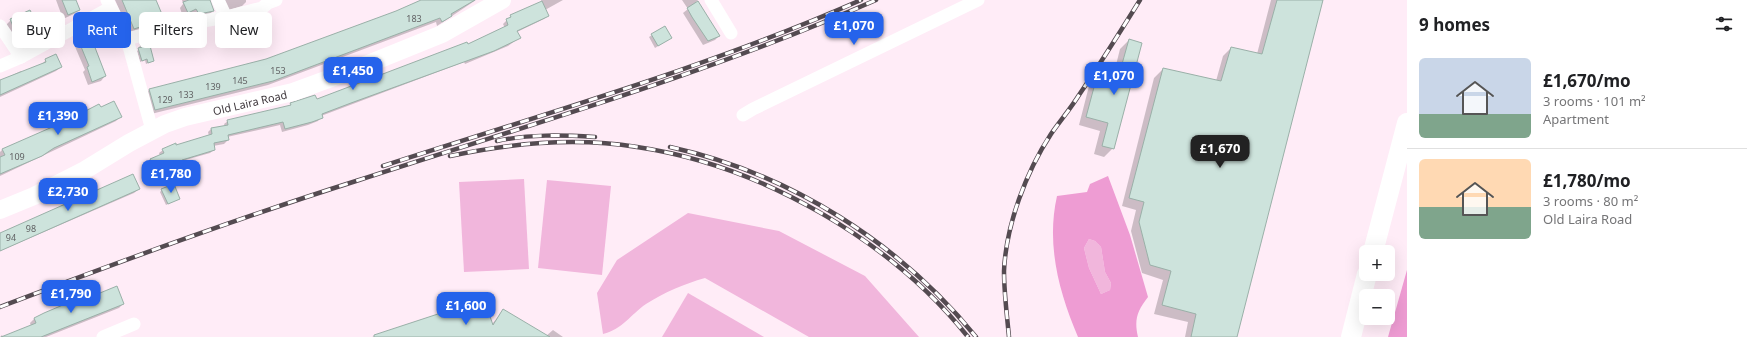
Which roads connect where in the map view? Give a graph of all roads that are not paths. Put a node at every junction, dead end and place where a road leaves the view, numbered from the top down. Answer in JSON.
{"nodes":[{"id":1,"x":218,"y":0,"type":"edge"},
{"id":2,"x":276,"y":0,"type":"edge"},
{"id":3,"x":502,"y":0,"type":"edge"},
{"id":4,"x":711,"y":0,"type":"edge"},
{"id":5,"x":978,"y":0,"type":"edge"},
{"id":6,"x":108,"y":4,"type":"edge"},
{"id":7,"x":224,"y":12,"type":"edge"},
{"id":8,"x":246,"y":12,"type":"edge"},
{"id":9,"x":215,"y":19,"type":"edge"},
{"id":10,"x":0,"y":26,"type":"edge"},
{"id":11,"x":731,"y":33,"type":"dead end"},
{"id":12,"x":131,"y":37,"type":"edge"},
{"id":13,"x":130,"y":48,"type":"edge"},
{"id":14,"x":21,"y":56,"type":"junction"},
{"id":15,"x":0,"y":66,"type":"edge"},
{"id":16,"x":743,"y":115,"type":"dead end"},
{"id":17,"x":1407,"y":123,"type":"edge"},
{"id":18,"x":152,"y":130,"type":"junction"},
{"id":19,"x":1407,"y":173,"type":"edge"},
{"id":20,"x":0,"y":210,"type":"edge"},
{"id":21,"x":1375,"y":245,"type":"edge"},
{"id":22,"x":1388,"y":245,"type":"edge"},
{"id":23,"x":1365,"y":281,"type":"edge"},
{"id":24,"x":134,"y":324,"type":"dead end"},
{"id":25,"x":1367,"y":325,"type":"edge"},
{"id":26,"x":103,"y":337,"type":"edge"},
{"id":27,"x":1351,"y":337,"type":"edge"},
{"id":28,"x":1364,"y":337,"type":"edge"}],
"edges":[{"from":1,"to":7,"type":"street"},
{"from":2,"to":8,"type":"street"},
{"from":3,"to":18,"type":"main road","name":"Old Laira Road"},
{"from":4,"to":11,"type":"street"},
{"from":5,"to":16,"type":"street"},
{"from":6,"to":14,"type":"street"},
{"from":9,"to":12,"type":"street"},
{"from":10,"to":14,"type":"street"},
{"from":13,"to":18,"type":"street"},
{"from":14,"to":15,"type":"street"},
{"from":17,"to":21,"type":"main road"},
{"from":18,"to":20,"type":"main road","name":"Old Laira Road"},
{"from":19,"to":22,"type":"main road"},
{"from":23,"to":27,"type":"main road"},
{"from":24,"to":26,"type":"street"},
{"from":25,"to":28,"type":"main road"}]}
